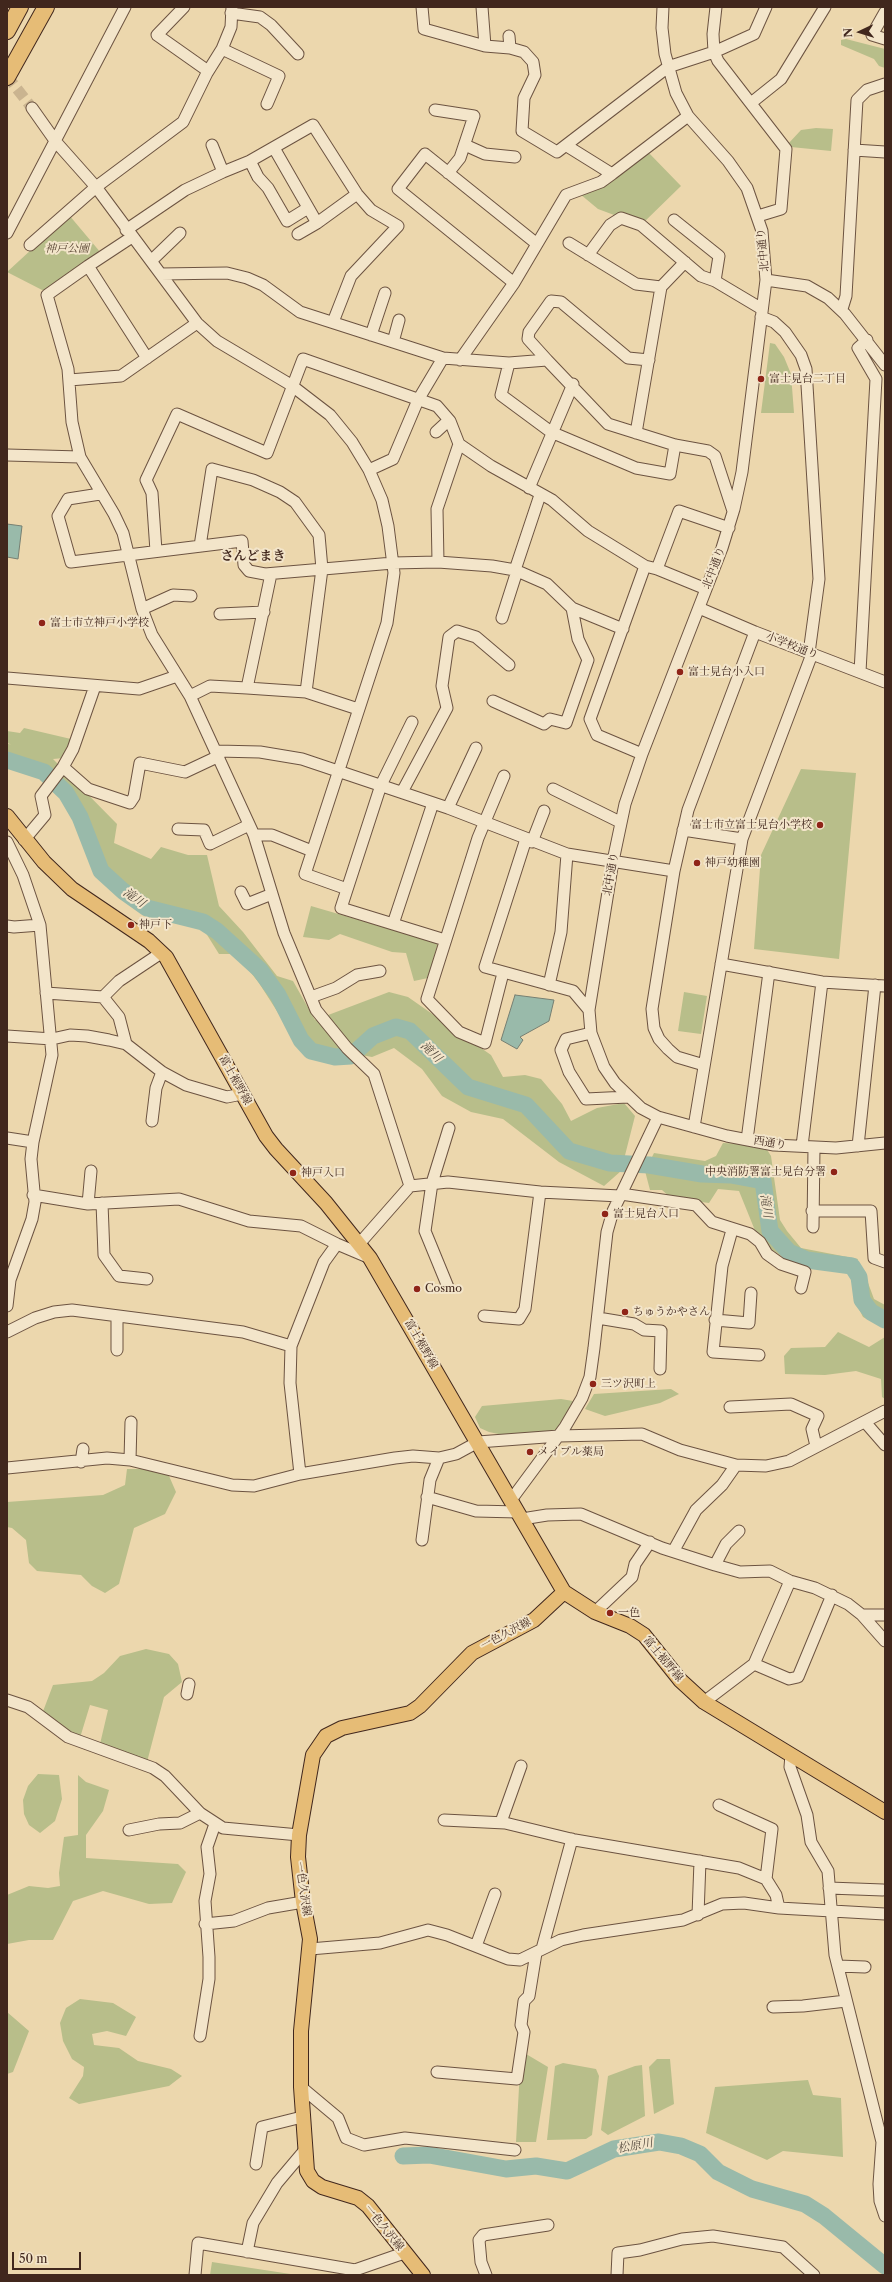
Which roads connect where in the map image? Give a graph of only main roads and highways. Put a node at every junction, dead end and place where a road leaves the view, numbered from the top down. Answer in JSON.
{"nodes":[{"id":1,"x":20,"y":7,"type":"edge"},
{"id":2,"x":46,"y":7,"type":"edge"},
{"id":3,"x":7,"y":31,"type":"edge"},
{"id":4,"x":7,"y":77,"type":"edge"},
{"id":5,"x":9,"y":825,"type":"edge"},
{"id":6,"x":564,"y":1592,"type":"junction"},
{"id":7,"x":885,"y":1812,"type":"edge"},
{"id":8,"x":423,"y":2275,"type":"edge"}],
"edges":[{"from":1,"to":3,"type":"highway"},
{"from":2,"to":4,"type":"highway"},
{"from":5,"to":6,"type":"main road","name":"富士裾野線"},
{"from":6,"to":7,"type":"main road","name":"富士裾野線"},
{"from":6,"to":8,"type":"main road","name":"一色久沢線"}]}
